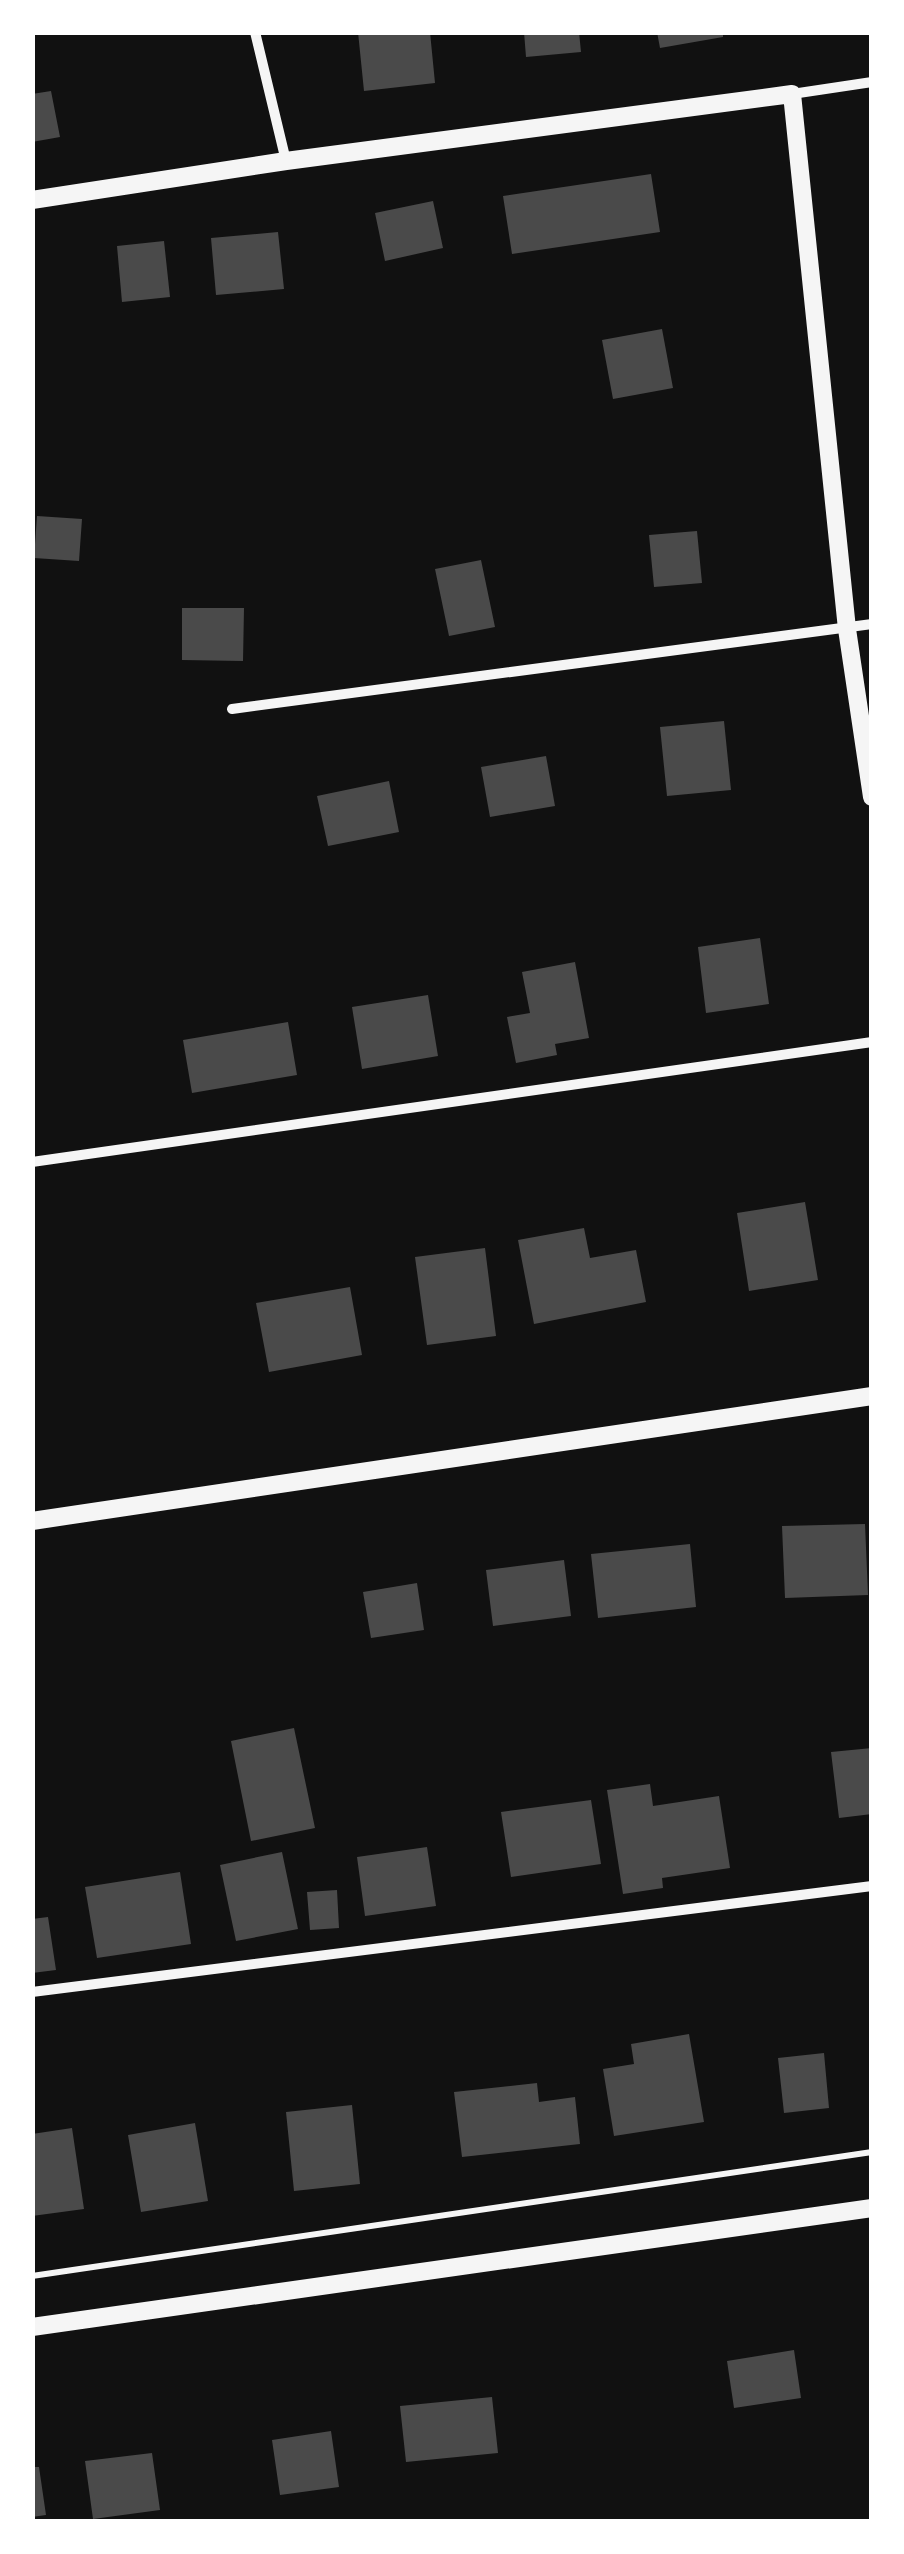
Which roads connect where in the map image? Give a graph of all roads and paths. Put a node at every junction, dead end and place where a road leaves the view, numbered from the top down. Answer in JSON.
{"nodes":[{"id":1,"x":255,"y":32,"type":"edge"},
{"id":2,"x":872,"y":82,"type":"edge"},
{"id":3,"x":792,"y":94,"type":"junction"},
{"id":4,"x":286,"y":161,"type":"junction"},
{"id":5,"x":32,"y":200,"type":"edge"},
{"id":6,"x":872,"y":624,"type":"edge"},
{"id":7,"x":847,"y":628,"type":"junction"},
{"id":8,"x":232,"y":709,"type":"dead end"},
{"id":9,"x":872,"y":797,"type":"edge"},
{"id":10,"x":872,"y":1042,"type":"edge"},
{"id":11,"x":32,"y":1162,"type":"edge"},
{"id":12,"x":872,"y":1396,"type":"edge"},
{"id":13,"x":32,"y":1521,"type":"edge"},
{"id":14,"x":872,"y":1886,"type":"edge"},
{"id":15,"x":32,"y":1992,"type":"edge"},
{"id":16,"x":872,"y":2152,"type":"edge"},
{"id":17,"x":872,"y":2208,"type":"edge"},
{"id":18,"x":32,"y":2276,"type":"edge"},
{"id":19,"x":32,"y":2328,"type":"edge"}],
"edges":[{"from":1,"to":4,"type":"street"},
{"from":2,"to":3,"type":"street"},
{"from":3,"to":4,"type":"street"},
{"from":3,"to":7,"type":"street"},
{"from":4,"to":5,"type":"street"},
{"from":6,"to":7,"type":"street"},
{"from":7,"to":8,"type":"street"},
{"from":7,"to":9,"type":"street"},
{"from":10,"to":11,"type":"street"},
{"from":12,"to":13,"type":"street"},
{"from":14,"to":15,"type":"street"},
{"from":16,"to":18,"type":"path"},
{"from":17,"to":19,"type":"street"}]}
